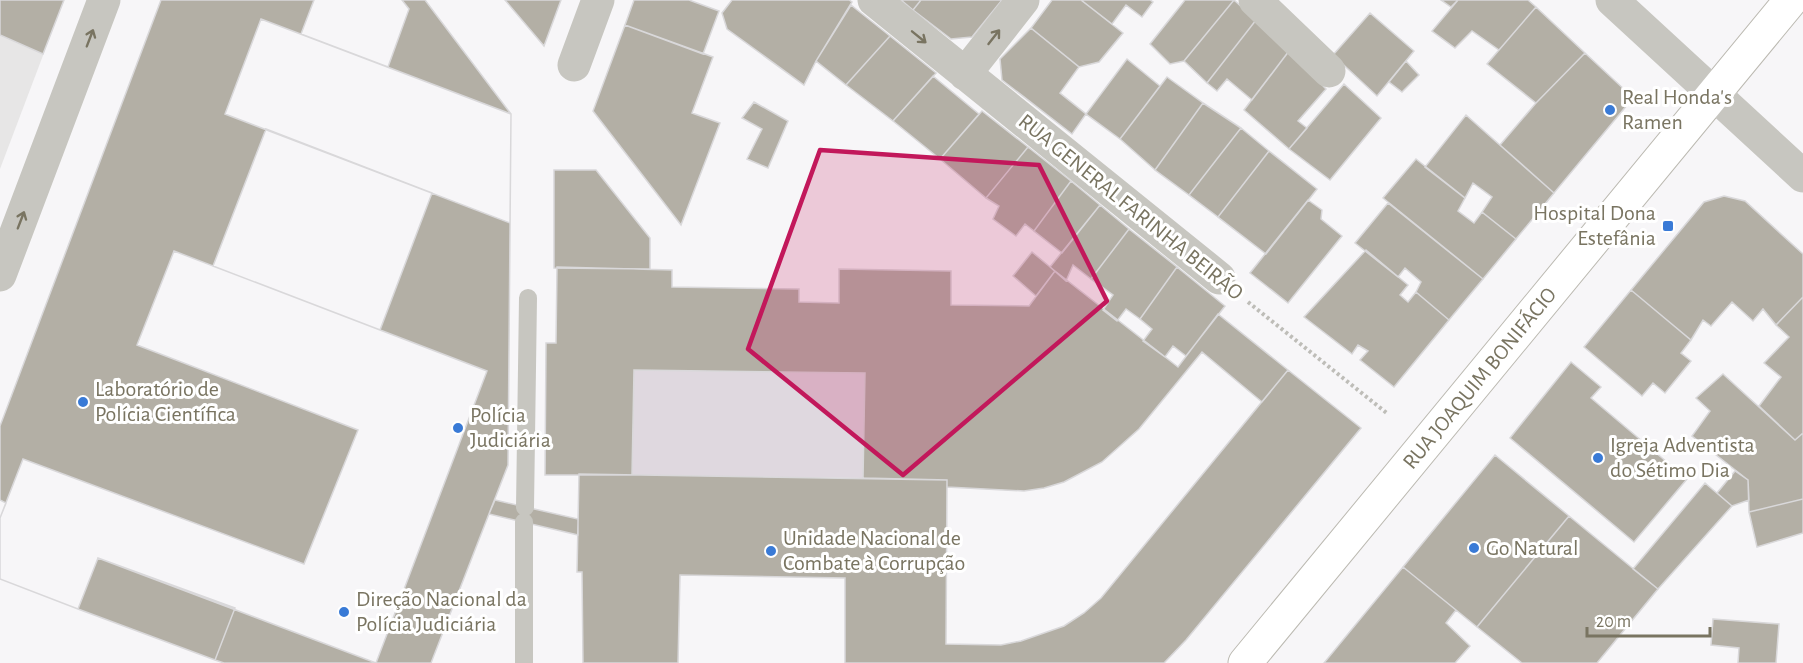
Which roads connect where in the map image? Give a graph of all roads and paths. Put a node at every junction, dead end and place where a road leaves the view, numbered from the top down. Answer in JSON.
{"nodes":[{"id":1,"x":104,"y":0,"type":"edge"},
{"id":2,"x":598,"y":0,"type":"edge"},
{"id":3,"x":874,"y":0,"type":"edge"},
{"id":4,"x":1023,"y":0,"type":"edge"},
{"id":5,"x":1255,"y":0,"type":"edge"},
{"id":6,"x":1611,"y":0,"type":"edge"},
{"id":7,"x":1791,"y":0,"type":"edge"},
{"id":8,"x":574,"y":65,"type":"dead end"},
{"id":9,"x":1329,"y":71,"type":"dead end"},
{"id":10,"x":965,"y":74,"type":"junction"},
{"id":11,"x":1714,"y":94,"type":"junction"},
{"id":12,"x":1803,"y":176,"type":"edge"},
{"id":13,"x":0,"y":275,"type":"edge"},
{"id":14,"x":1219,"y":278,"type":"joint"},
{"id":15,"x":528,"y":298,"type":"dead end"},
{"id":16,"x":1388,"y":414,"type":"dead end"},
{"id":17,"x":524,"y":663,"type":"edge"},
{"id":18,"x":1245,"y":663,"type":"edge"}],
"edges":[{"from":13,"to":1,"type":"street","one_way":true},
{"from":2,"to":8,"type":"street"},
{"from":3,"to":10,"type":"street","name":"RUA GENERAL FARINHA BEIRÃO","one_way":true},
{"from":10,"to":4,"type":"street","one_way":true},
{"from":5,"to":9,"type":"street"},
{"from":6,"to":11,"type":"street"},
{"from":7,"to":11,"type":"main road","name":"RUA JOAQUIM BONIFÁCIO"},
{"from":10,"to":14,"type":"street","name":"RUA GENERAL FARINHA BEIRÃO"},
{"from":11,"to":12,"type":"street"},
{"from":11,"to":18,"type":"main road","name":"RUA JOAQUIM BONIFÁCIO"},
{"from":14,"to":16,"type":"path","name":"RUA GENERAL FARINHA BEIRÃO"},
{"from":15,"to":17,"type":"lane"}]}
